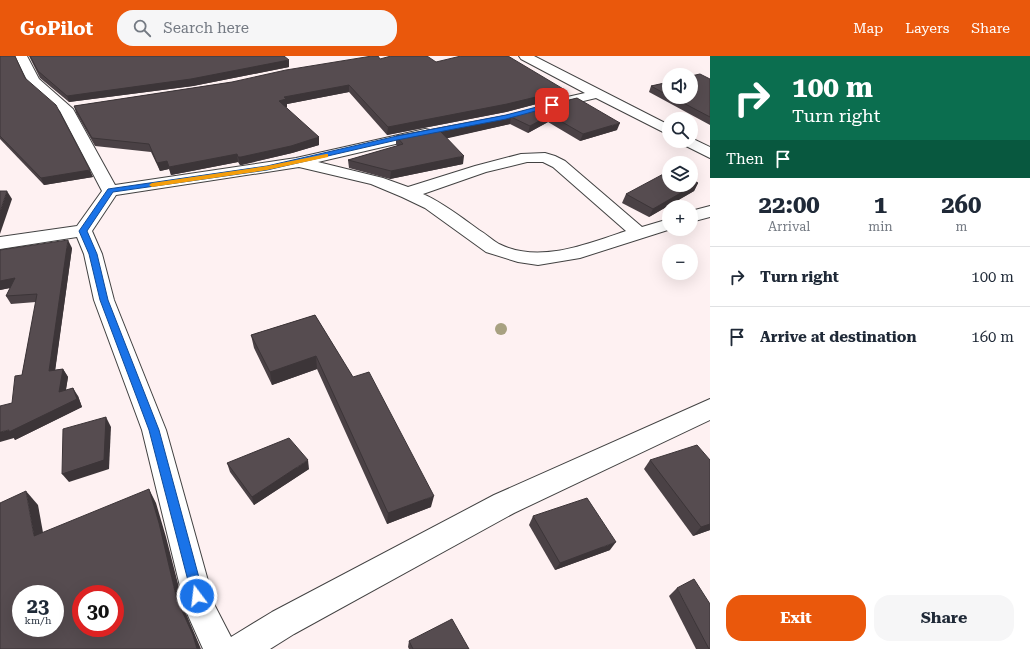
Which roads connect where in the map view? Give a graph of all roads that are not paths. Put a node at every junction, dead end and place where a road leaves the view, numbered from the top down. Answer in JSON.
{"nodes":[{"id":1,"x":21,"y":56,"type":"edge"},
{"id":2,"x":525,"y":56,"type":"edge"},
{"id":3,"x":597,"y":94,"type":"junction"},
{"id":4,"x":536,"y":109,"type":"edge"},
{"id":5,"x":662,"y":127,"type":"edge"},
{"id":6,"x":436,"y":130,"type":"edge"},
{"id":7,"x":698,"y":146,"type":"edge"},
{"id":8,"x":710,"y":153,"type":"edge"},
{"id":9,"x":299,"y":162,"type":"junction"},
{"id":10,"x":110,"y":191,"type":"junction"},
{"id":11,"x":408,"y":193,"type":"junction"},
{"id":12,"x":710,"y":211,"type":"edge"},
{"id":13,"x":698,"y":215,"type":"edge"},
{"id":14,"x":662,"y":226,"type":"edge"},
{"id":15,"x":83,"y":231,"type":"junction"},
{"id":16,"x":639,"y":233,"type":"junction"},
{"id":17,"x":0,"y":243,"type":"edge"},
{"id":18,"x":710,"y":409,"type":"edge"},
{"id":19,"x":220,"y":649,"type":"edge"},
{"id":20,"x":240,"y":649,"type":"edge"}],
"edges":[{"from":1,"to":10,"type":"street"},
{"from":2,"to":3,"type":"street"},
{"from":3,"to":4,"type":"street"},
{"from":3,"to":5,"type":"street"},
{"from":6,"to":9,"type":"street"},
{"from":7,"to":8,"type":"street"},
{"from":9,"to":10,"type":"street"},
{"from":9,"to":11,"type":"street"},
{"from":10,"to":15,"type":"street"},
{"from":11,"to":16,"type":"street"},
{"from":11,"to":16,"type":"street"},
{"from":12,"to":13,"type":"street"},
{"from":14,"to":16,"type":"street"},
{"from":15,"to":17,"type":"street"},
{"from":15,"to":19,"type":"street"},
{"from":18,"to":20,"type":"street"}]}
